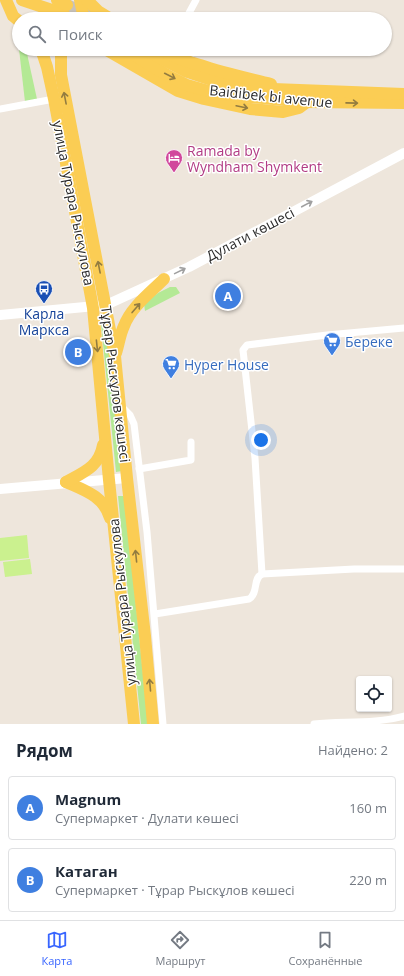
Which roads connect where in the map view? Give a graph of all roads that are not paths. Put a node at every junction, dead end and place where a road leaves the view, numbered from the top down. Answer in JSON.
{"nodes":[{"id":1,"x":6,"y":0,"type":"edge"},
{"id":2,"x":22,"y":0,"type":"edge"},
{"id":3,"x":80,"y":0,"type":"edge"},
{"id":4,"x":87,"y":0,"type":"edge"},
{"id":5,"x":196,"y":0,"type":"edge"},
{"id":6,"x":0,"y":11,"type":"edge"},
{"id":7,"x":12,"y":12,"type":"edge"},
{"id":8,"x":56,"y":12,"type":"tunnel mouth"},
{"id":9,"x":83,"y":12,"type":"edge"},
{"id":10,"x":100,"y":12,"type":"edge"},
{"id":11,"x":190,"y":12,"type":"edge"},
{"id":12,"x":12,"y":17,"type":"edge"},
{"id":13,"x":43,"y":56,"type":"edge"},
{"id":14,"x":61,"y":56,"type":"edge"},
{"id":15,"x":117,"y":56,"type":"edge"},
{"id":16,"x":136,"y":56,"type":"edge"},
{"id":17,"x":156,"y":56,"type":"edge"},
{"id":18,"x":173,"y":56,"type":"edge"},
{"id":19,"x":190,"y":56,"type":"edge"},
{"id":20,"x":186,"y":61,"type":"junction"},
{"id":21,"x":300,"y":90,"type":"junction"},
{"id":22,"x":404,"y":94,"type":"edge"},
{"id":23,"x":54,"y":99,"type":"junction"},
{"id":24,"x":307,"y":102,"type":"junction"},
{"id":25,"x":404,"y":103,"type":"edge"},
{"id":26,"x":0,"y":109,"type":"edge"},
{"id":27,"x":404,"y":153,"type":"edge"},
{"id":28,"x":164,"y":279,"type":"junction"},
{"id":29,"x":106,"y":305,"type":"junction"},
{"id":30,"x":93,"y":308,"type":"junction"},
{"id":31,"x":0,"y":315,"type":"edge"},
{"id":32,"x":404,"y":328,"type":"edge"},
{"id":33,"x":115,"y":356,"type":"junction"},
{"id":34,"x":121,"y":406,"type":"junction"},
{"id":35,"x":105,"y":428,"type":"junction"},
{"id":36,"x":191,"y":442,"type":"dead end"},
{"id":37,"x":139,"y":469,"type":"junction"},
{"id":38,"x":140,"y":477,"type":"junction"},
{"id":39,"x":127,"y":478,"type":"junction"},
{"id":40,"x":109,"y":480,"type":"junction"},
{"id":41,"x":66,"y":482,"type":"junction"},
{"id":42,"x":0,"y":489,"type":"edge"},
{"id":43,"x":116,"y":538,"type":"junction"},
{"id":44,"x":404,"y":570,"type":"edge"},
{"id":45,"x":262,"y":574,"type":"junction"},
{"id":46,"x":155,"y":614,"type":"junction"},
{"id":47,"x":151,"y":635,"type":"junction"},
{"id":48,"x":404,"y":716,"type":"edge"},
{"id":49,"x":367,"y":723,"type":"edge"},
{"id":50,"x":134,"y":724,"type":"edge"},
{"id":51,"x":153,"y":724,"type":"edge"},
{"id":52,"x":163,"y":724,"type":"edge"},
{"id":53,"x":314,"y":724,"type":"edge"}],
"edges":[{"from":1,"to":7,"type":"main road"},
{"from":2,"to":8,"type":"main road"},
{"from":3,"to":9,"type":"main road"},
{"from":4,"to":10,"type":"main road"},
{"from":5,"to":11,"type":"street"},
{"from":6,"to":12,"type":"main road"},
{"from":13,"to":23,"type":"main road"},
{"from":29,"to":14,"type":"main road","name":"Тұрар Рыскұлов көшесі","one_way":true},
{"from":15,"to":24,"type":"main road","one_way":true},
{"from":16,"to":24,"type":"main road","name":"Baidibek bi avenue","one_way":true},
{"from":17,"to":21,"type":"main road","name":"Baidibek bi avenue"},
{"from":18,"to":20,"type":"main road"},
{"from":19,"to":20,"type":"street"},
{"from":20,"to":21,"type":"main road"},
{"from":21,"to":22,"type":"main road","name":"Baidibek bi avenue"},
{"from":23,"to":26,"type":"street"},
{"from":23,"to":30,"type":"main road","name":"улица Турара Рыскулова"},
{"from":24,"to":25,"type":"main road","name":"Baidibek bi avenue","one_way":true},
{"from":28,"to":27,"type":"main road","name":"Дулати көшесі","one_way":true},
{"from":28,"to":29,"type":"main road","name":"Дулати көшесі"},
{"from":33,"to":28,"type":"main road","one_way":true},
{"from":29,"to":30,"type":"main road","name":"Дулати көшесі"},
{"from":29,"to":33,"type":"main road","name":"Тұрар Рыскұлов көшесі"},
{"from":30,"to":31,"type":"main road","name":"Дулати көшесі"},
{"from":30,"to":35,"type":"main road","name":"Тұрар Рыскұлов көшесі","one_way":true},
{"from":32,"to":45,"type":"street"},
{"from":33,"to":34,"type":"main road","name":"Тұрар Рыскұлов көшесі"},
{"from":34,"to":37,"type":"street"},
{"from":34,"to":39,"type":"main road","name":"Тұрар Рыскұлов көшесі"},
{"from":35,"to":40,"type":"main road","name":"Тұрар Рыскұлов көшесі"},
{"from":35,"to":41,"type":"main road"},
{"from":36,"to":37,"type":"street"},
{"from":37,"to":38,"type":"street"},
{"from":38,"to":39,"type":"street"},
{"from":38,"to":46,"type":"street"},
{"from":39,"to":40,"type":"main road"},
{"from":47,"to":39,"type":"main road","name":"Тұрар Рыскұлов көшесі","one_way":true},
{"from":40,"to":41,"type":"main road"},
{"from":40,"to":43,"type":"main road","name":"улица Турара Рыскулова"},
{"from":41,"to":42,"type":"main road"},
{"from":41,"to":43,"type":"main road"},
{"from":43,"to":50,"type":"main road","name":"улица Турара Рыскулова"},
{"from":44,"to":45,"type":"street"},
{"from":45,"to":46,"type":"street"},
{"from":46,"to":47,"type":"street"},
{"from":51,"to":47,"type":"main road","name":"Тұрар Рыскұлов көшесі","one_way":true},
{"from":47,"to":52,"type":"street"},
{"from":48,"to":49,"type":"street"},
{"from":49,"to":53,"type":"street"}]}
